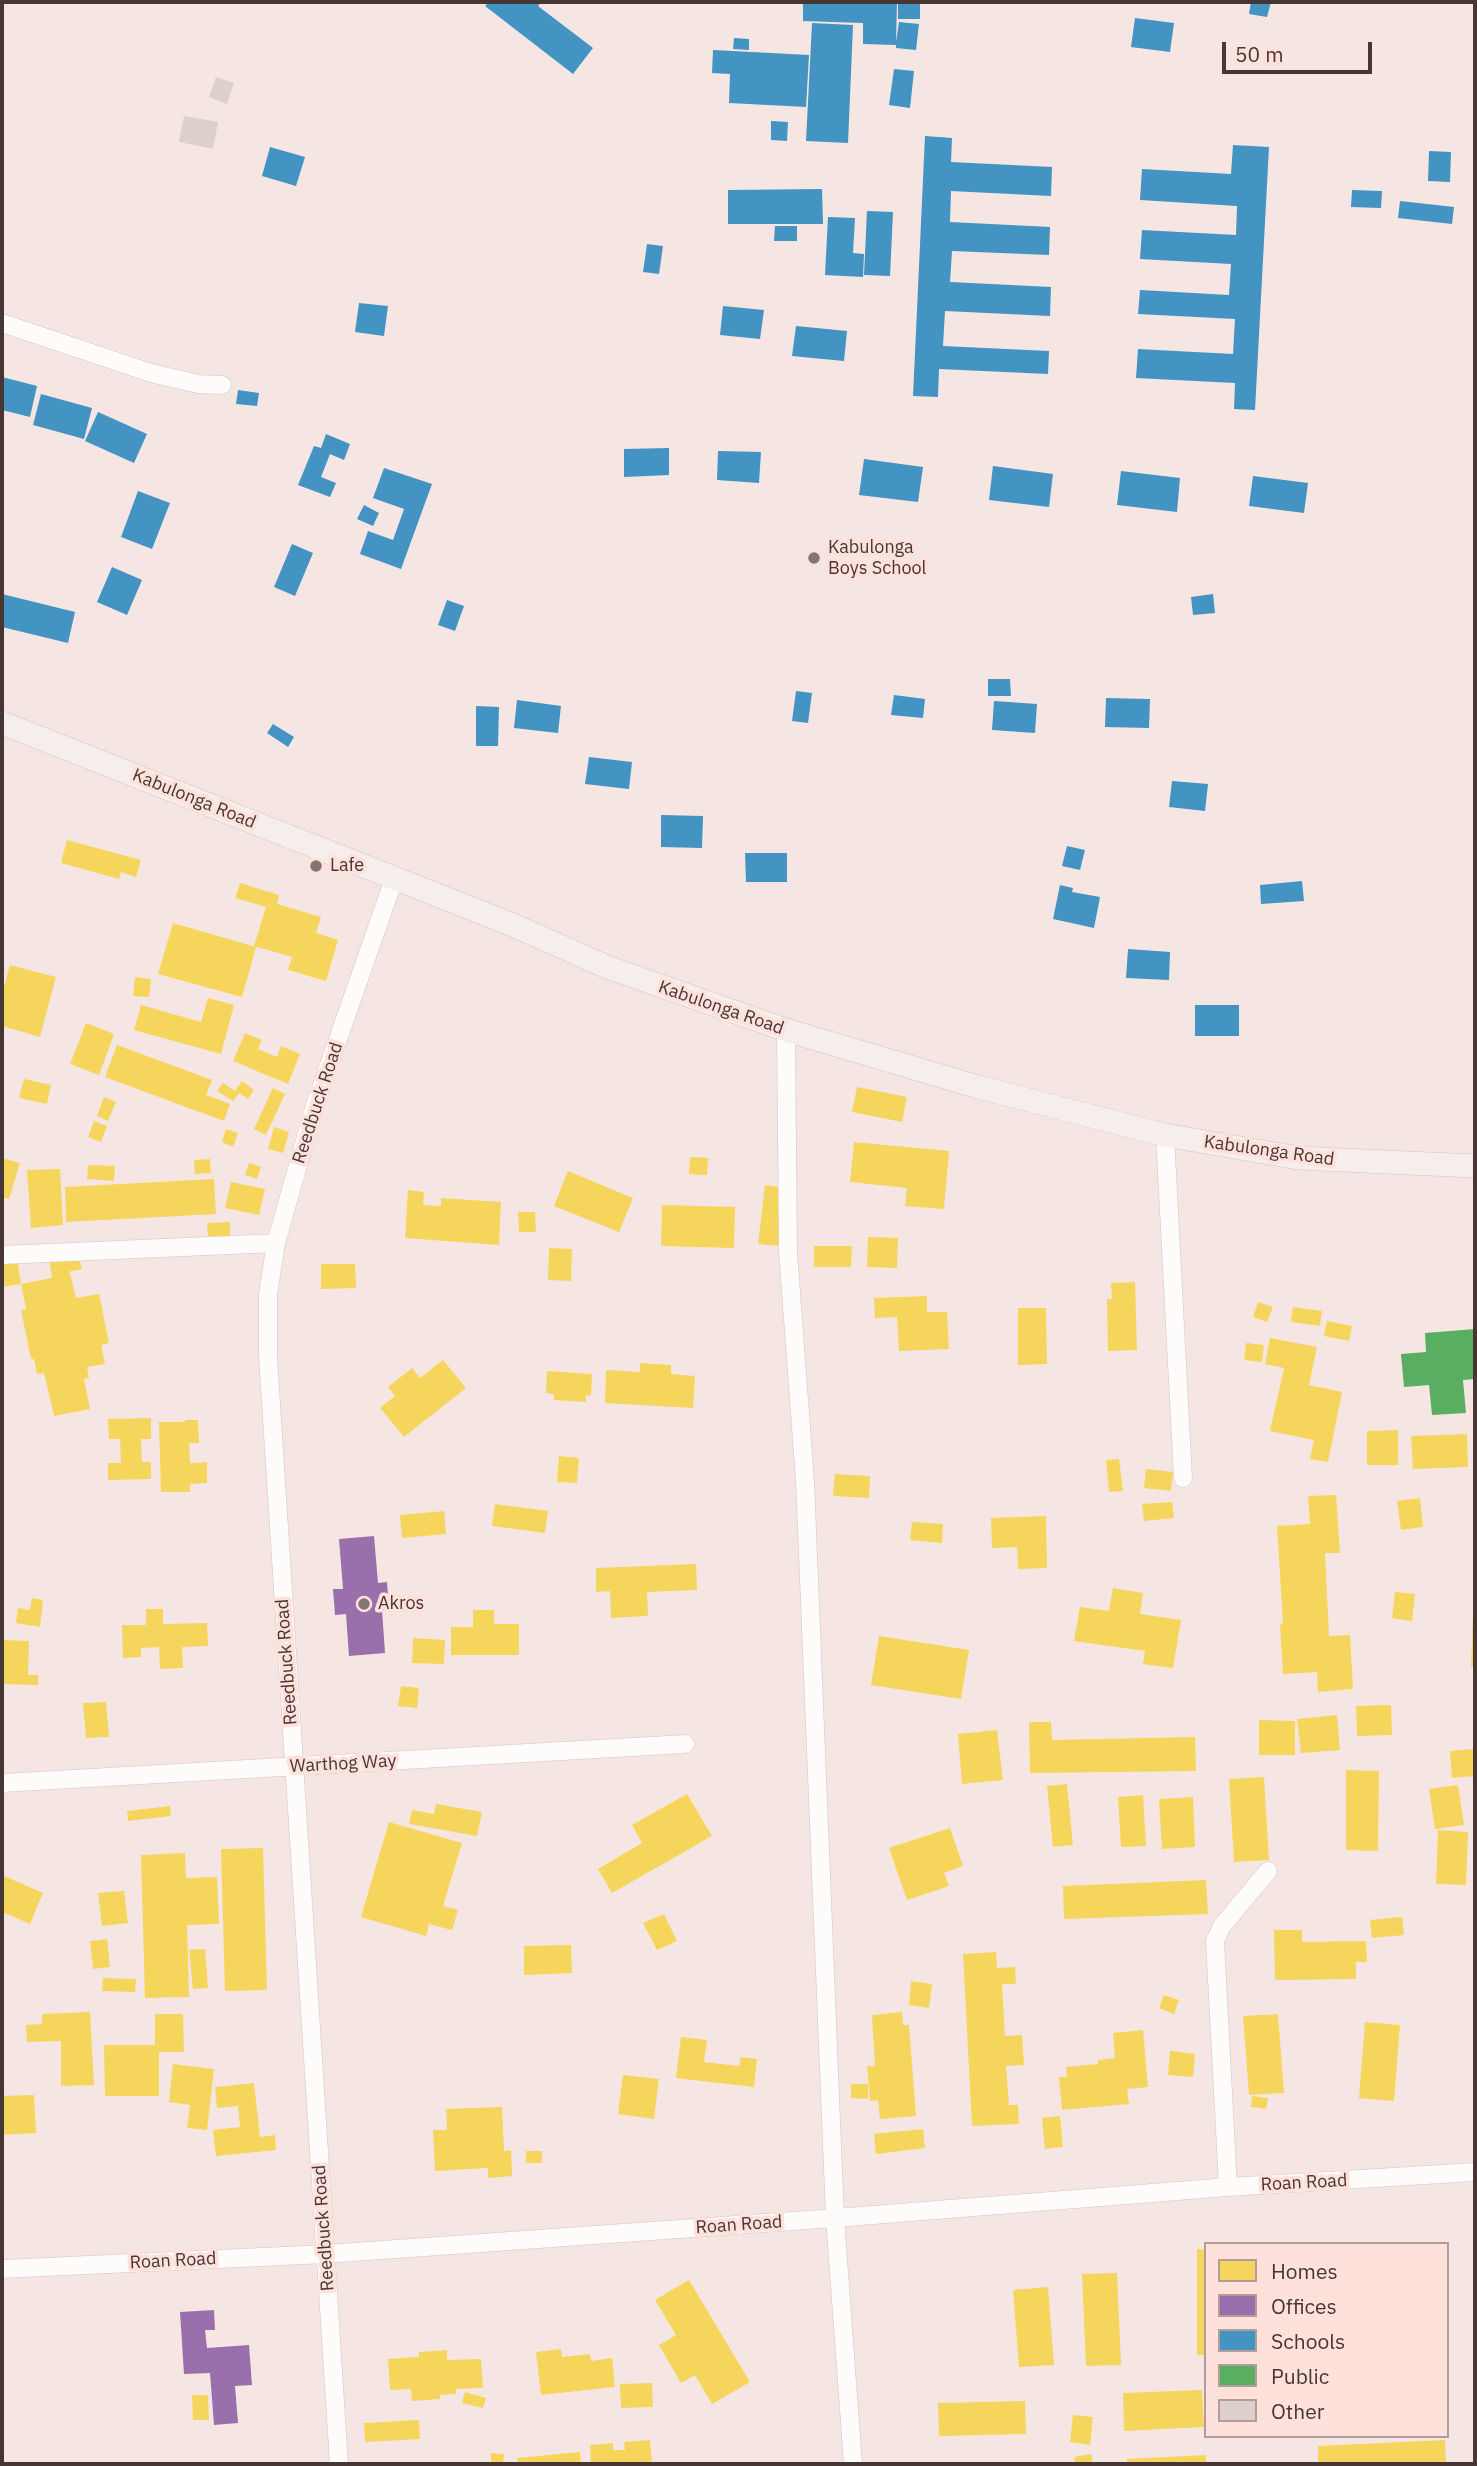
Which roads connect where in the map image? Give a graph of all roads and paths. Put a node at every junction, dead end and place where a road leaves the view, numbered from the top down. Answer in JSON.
{"nodes":[{"id":1,"x":2,"y":323,"type":"edge"},
{"id":2,"x":222,"y":384,"type":"dead end"},
{"id":3,"x":2,"y":723,"type":"edge"},
{"id":4,"x":394,"y":879,"type":"junction"},
{"id":5,"x":786,"y":1030,"type":"junction"},
{"id":6,"x":1165,"y":1135,"type":"junction"},
{"id":7,"x":1475,"y":1166,"type":"edge"},
{"id":8,"x":276,"y":1243,"type":"junction"},
{"id":9,"x":2,"y":1255,"type":"edge"},
{"id":10,"x":1183,"y":1478,"type":"dead end"},
{"id":11,"x":685,"y":1744,"type":"dead end"},
{"id":12,"x":294,"y":1766,"type":"junction"},
{"id":13,"x":2,"y":1783,"type":"edge"},
{"id":14,"x":1268,"y":1871,"type":"dead end"},
{"id":15,"x":1475,"y":2172,"type":"edge"},
{"id":16,"x":1228,"y":2187,"type":"junction"},
{"id":17,"x":835,"y":2218,"type":"junction"},
{"id":18,"x":326,"y":2253,"type":"junction"},
{"id":19,"x":2,"y":2269,"type":"edge"},
{"id":20,"x":340,"y":2464,"type":"edge"},
{"id":21,"x":853,"y":2464,"type":"edge"}],
"edges":[{"from":1,"to":2,"type":"street"},
{"from":3,"to":4,"type":"main road","name":"Kabulonga Road"},
{"from":4,"to":5,"type":"main road","name":"Kabulonga Road"},
{"from":4,"to":8,"type":"street","name":"Reedbuck Road"},
{"from":5,"to":6,"type":"main road","name":"Kabulonga Road"},
{"from":5,"to":17,"type":"street"},
{"from":6,"to":7,"type":"main road","name":"Kabulonga Road"},
{"from":6,"to":10,"type":"street"},
{"from":8,"to":9,"type":"street"},
{"from":8,"to":12,"type":"street","name":"Reedbuck Road"},
{"from":11,"to":12,"type":"street","name":"Warthog Way"},
{"from":12,"to":13,"type":"street","name":"Warthog Way"},
{"from":12,"to":18,"type":"street","name":"Reedbuck Road"},
{"from":14,"to":16,"type":"street"},
{"from":15,"to":16,"type":"street","name":"Roan Road"},
{"from":16,"to":17,"type":"street","name":"Roan Road"},
{"from":17,"to":18,"type":"street","name":"Roan Road"},
{"from":17,"to":21,"type":"street"},
{"from":18,"to":19,"type":"street","name":"Roan Road"},
{"from":18,"to":20,"type":"street","name":"Reedbuck Road"}]}
